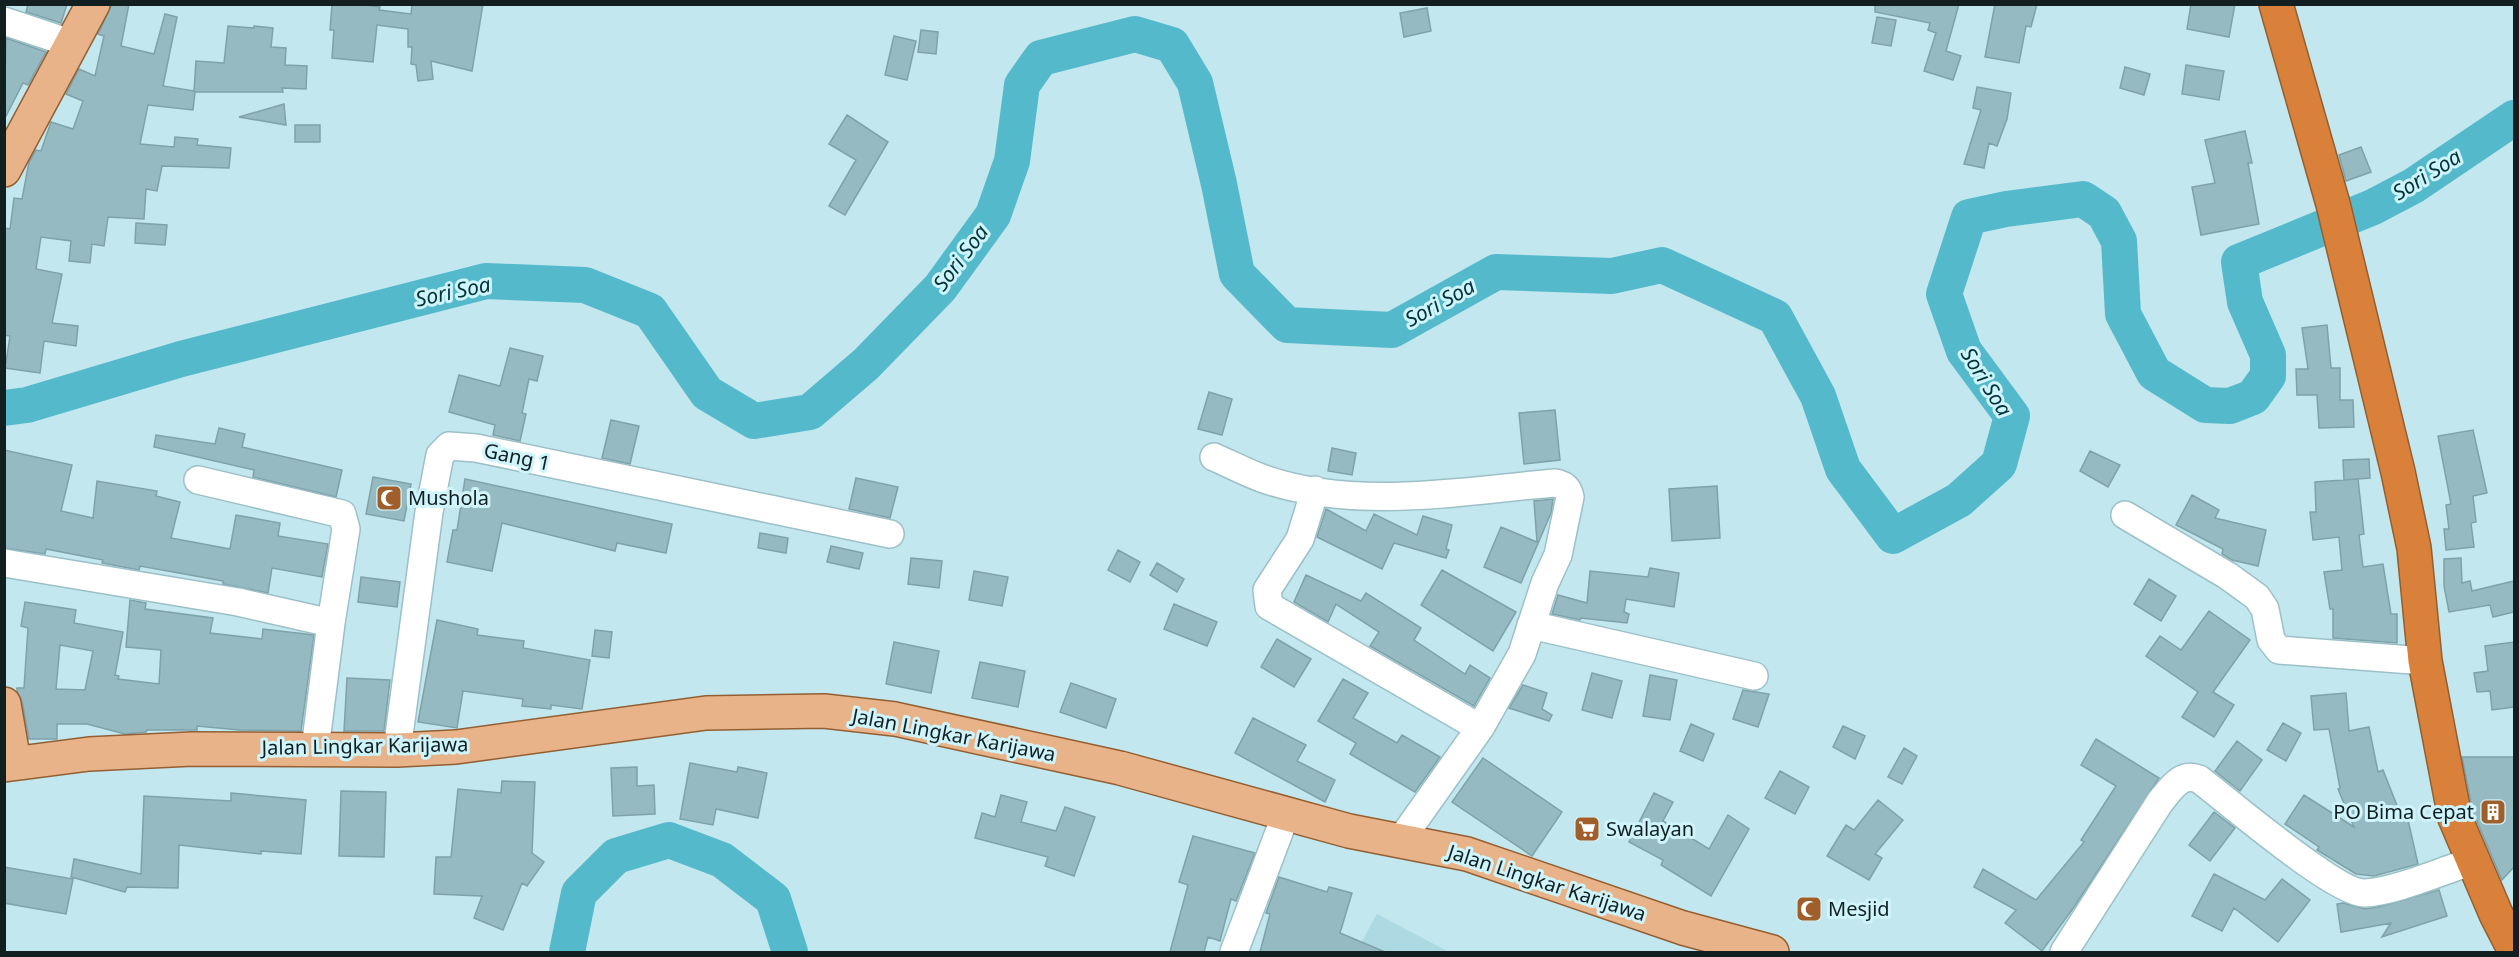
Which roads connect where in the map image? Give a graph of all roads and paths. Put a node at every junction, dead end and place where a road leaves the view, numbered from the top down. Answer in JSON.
{"nodes":[{"id":1,"x":93,"y":4,"type":"edge"},
{"id":2,"x":2276,"y":4,"type":"edge"},
{"id":3,"x":4,"y":21,"type":"edge"},
{"id":4,"x":73,"y":44,"type":"junction"},
{"id":5,"x":4,"y":170,"type":"edge"},
{"id":6,"x":1214,"y":457,"type":"dead end"},
{"id":7,"x":198,"y":480,"type":"dead end"},
{"id":8,"x":1315,"y":490,"type":"junction"},
{"id":9,"x":2125,"y":515,"type":"dead end"},
{"id":10,"x":890,"y":534,"type":"dead end"},
{"id":11,"x":4,"y":564,"type":"edge"},
{"id":12,"x":331,"y":623,"type":"junction"},
{"id":13,"x":1531,"y":625,"type":"junction"},
{"id":14,"x":2425,"y":661,"type":"junction"},
{"id":15,"x":1754,"y":676,"type":"dead end"},
{"id":16,"x":4,"y":704,"type":"edge"},
{"id":17,"x":1480,"y":728,"type":"junction"},
{"id":18,"x":315,"y":749,"type":"junction"},
{"id":19,"x":397,"y":750,"type":"junction"},
{"id":20,"x":9,"y":764,"type":"edge"},
{"id":21,"x":1286,"y":814,"type":"junction"},
{"id":22,"x":1400,"y":841,"type":"junction"},
{"id":23,"x":2474,"y":861,"type":"junction"},
{"id":24,"x":2514,"y":949,"type":"edge"},
{"id":25,"x":1234,"y":952,"type":"edge"},
{"id":26,"x":1772,"y":952,"type":"edge"},
{"id":27,"x":2064,"y":952,"type":"edge"}],
"edges":[{"from":1,"to":4,"type":"main road"},
{"from":2,"to":14,"type":"highway"},
{"from":3,"to":4,"type":"street"},
{"from":4,"to":5,"type":"main road"},
{"from":6,"to":8,"type":"street"},
{"from":7,"to":12,"type":"street"},
{"from":8,"to":13,"type":"street"},
{"from":8,"to":17,"type":"street"},
{"from":9,"to":14,"type":"street"},
{"from":10,"to":19,"type":"street","name":"Gang 1"},
{"from":11,"to":12,"type":"street"},
{"from":12,"to":18,"type":"street"},
{"from":13,"to":15,"type":"street"},
{"from":13,"to":17,"type":"street"},
{"from":14,"to":23,"type":"highway"},
{"from":16,"to":20,"type":"main road"},
{"from":17,"to":22,"type":"street"},
{"from":18,"to":19,"type":"main road","name":"Jalan Lingkar Karijawa"},
{"from":18,"to":20,"type":"main road","name":"Jalan Lingkar Karijawa"},
{"from":19,"to":21,"type":"main road","name":"Jalan Lingkar Karijawa"},
{"from":21,"to":22,"type":"main road","name":"Jalan Lingkar Karijawa"},
{"from":21,"to":25,"type":"street"},
{"from":22,"to":26,"type":"main road","name":"Jalan Lingkar Karijawa"},
{"from":23,"to":24,"type":"highway"},
{"from":23,"to":27,"type":"street"}]}
